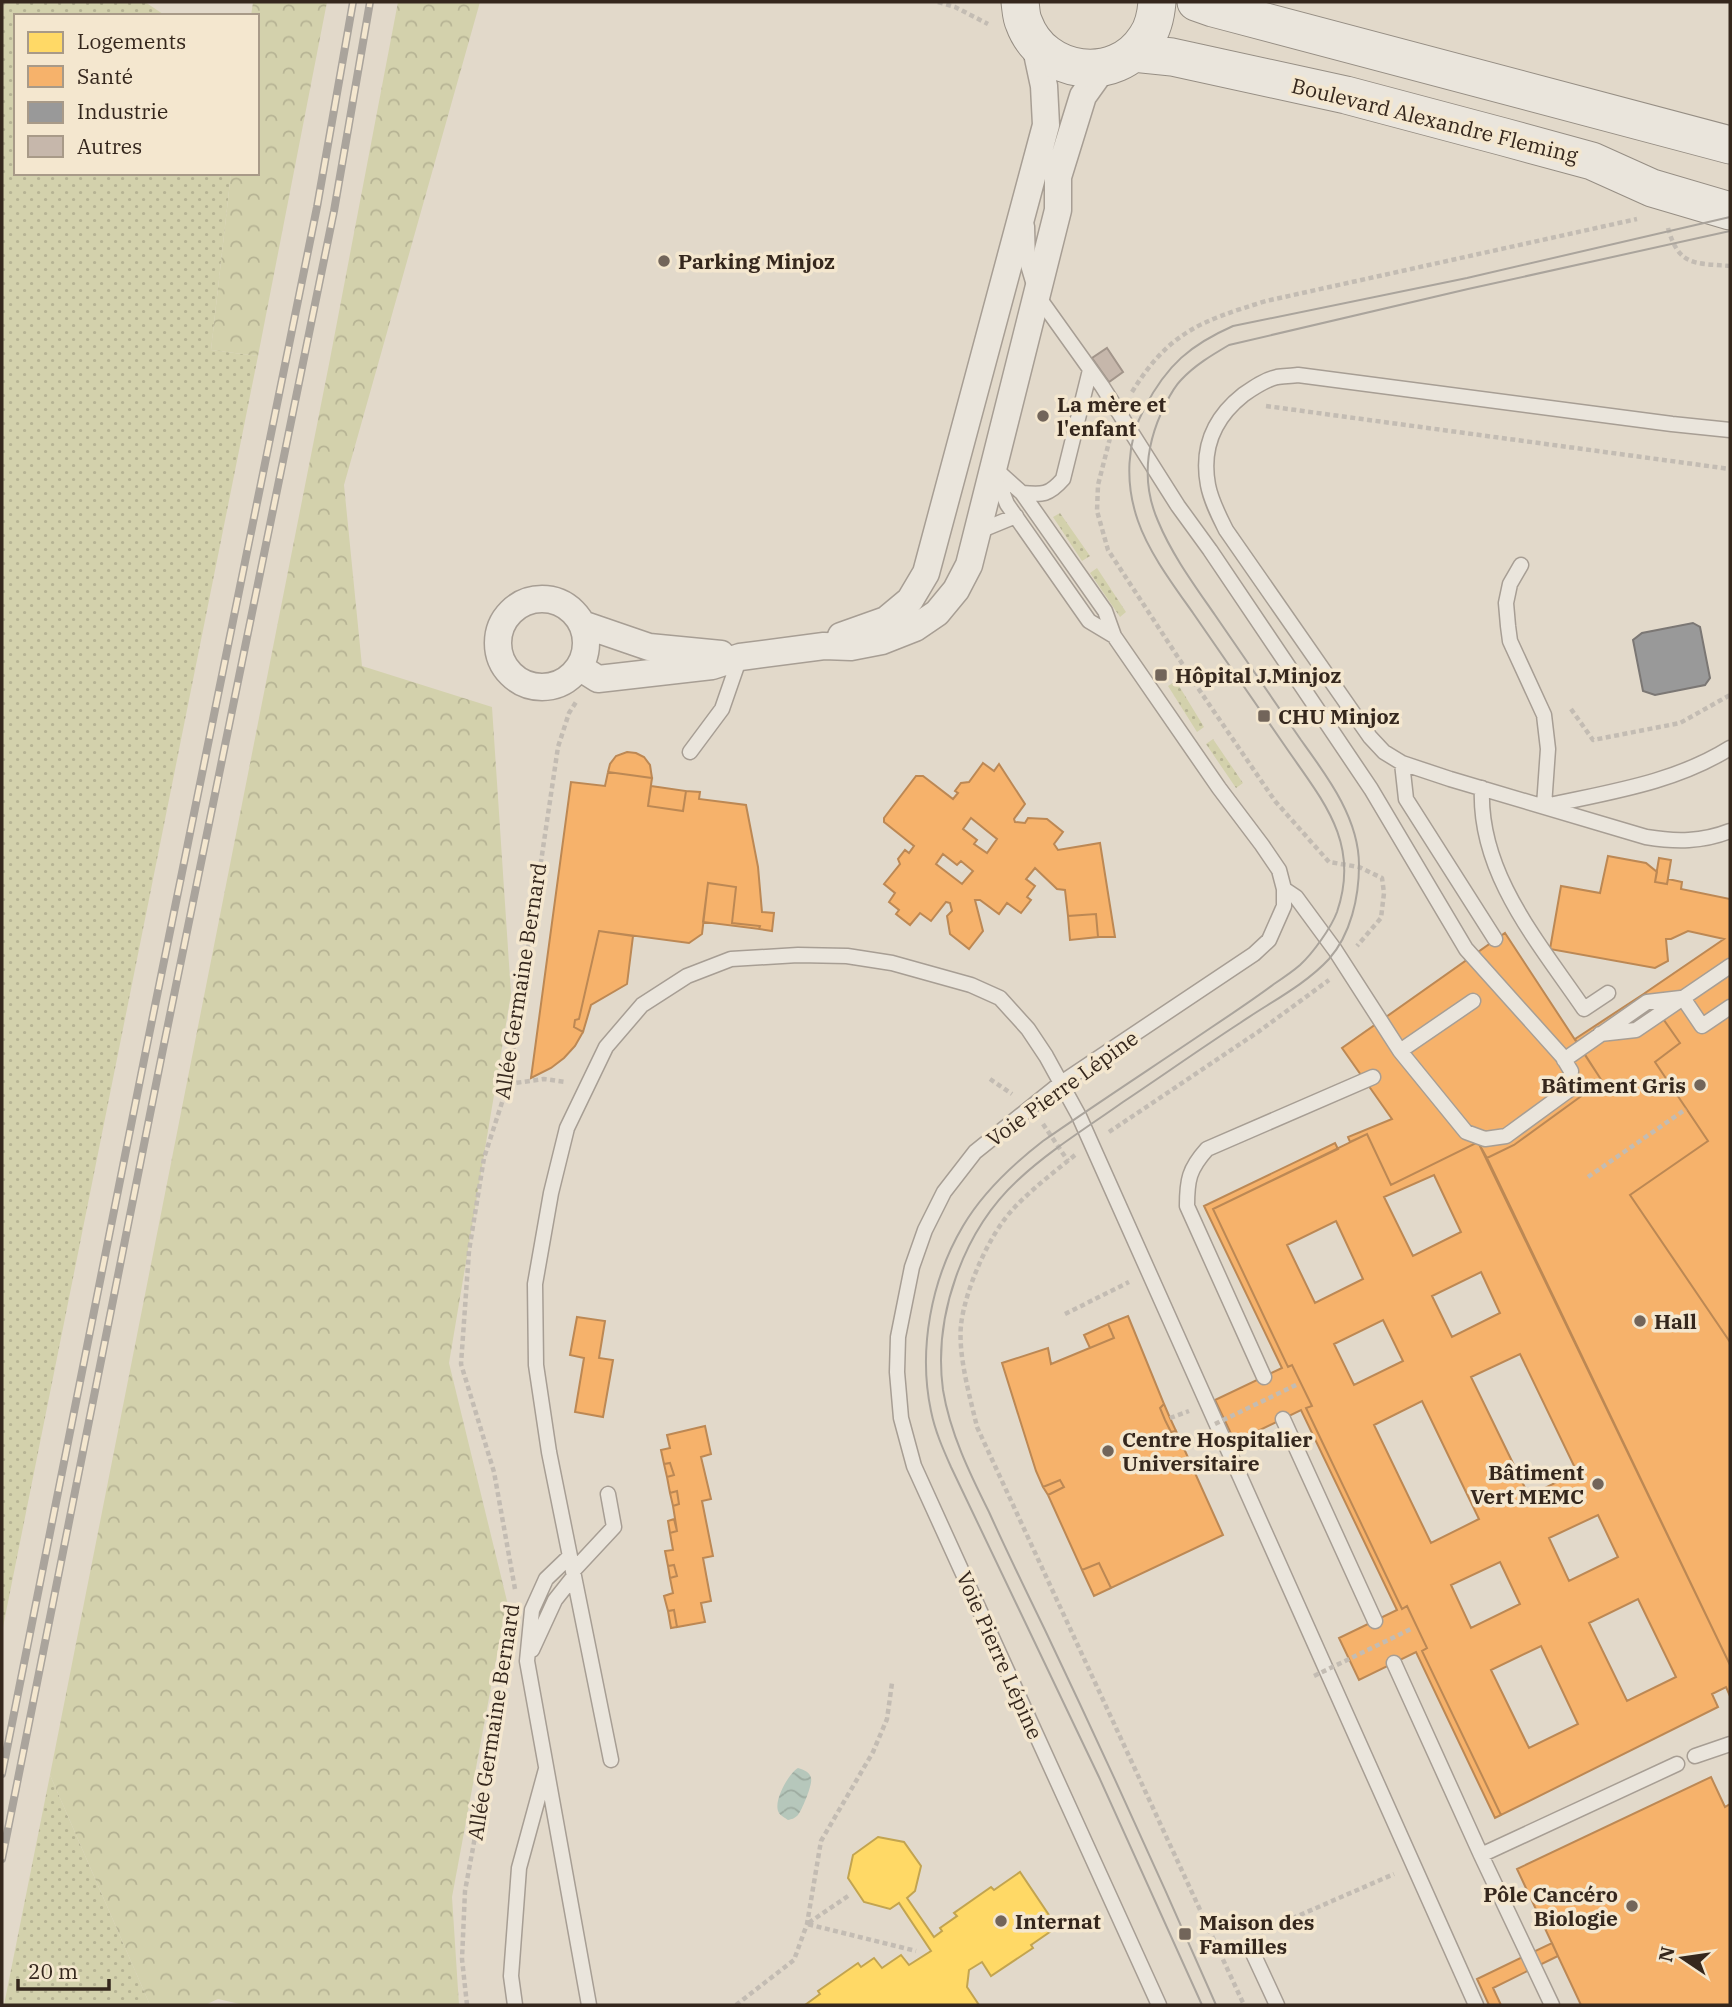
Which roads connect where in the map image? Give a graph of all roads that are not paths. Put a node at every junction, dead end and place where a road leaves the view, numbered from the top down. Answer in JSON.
{"nodes":[{"id":1,"x":1157,"y":2,"type":"edge"},
{"id":2,"x":1196,"y":2,"type":"edge"},
{"id":3,"x":1014,"y":20,"type":"edge"},
{"id":4,"x":1118,"y":60,"type":"junction"},
{"id":5,"x":1730,"y":145,"type":"edge"},
{"id":6,"x":1026,"y":204,"type":"junction"},
{"id":7,"x":1730,"y":211,"type":"edge"},
{"id":8,"x":1037,"y":295,"type":"junction"},
{"id":9,"x":1090,"y":370,"type":"junction"},
{"id":10,"x":966,"y":425,"type":"junction"},
{"id":11,"x":1730,"y":430,"type":"edge"},
{"id":12,"x":993,"y":467,"type":"junction"},
{"id":13,"x":1022,"y":493,"type":"junction"},
{"id":14,"x":1016,"y":516,"type":"junction"},
{"id":15,"x":977,"y":532,"type":"junction"},
{"id":16,"x":1210,"y":550,"type":"junction"},
{"id":17,"x":1251,"y":565,"type":"junction"},
{"id":18,"x":1521,"y":565,"type":"dead end"},
{"id":19,"x":582,"y":624,"type":"junction"},
{"id":20,"x":1114,"y":636,"type":"junction"},
{"id":21,"x":824,"y":646,"type":"junction"},
{"id":22,"x":740,"y":657,"type":"junction"},
{"id":23,"x":579,"y":667,"type":"junction"},
{"id":24,"x":1730,"y":748,"type":"edge"},
{"id":25,"x":690,"y":752,"type":"dead end"},
{"id":26,"x":1402,"y":763,"type":"junction"},
{"id":27,"x":1482,"y":789,"type":"junction"},
{"id":28,"x":1544,"y":806,"type":"junction"},
{"id":29,"x":1730,"y":831,"type":"edge"},
{"id":30,"x":1284,"y":889,"type":"junction"},
{"id":31,"x":1496,"y":939,"type":"dead end"},
{"id":32,"x":1730,"y":966,"type":"edge"},
{"id":33,"x":1608,"y":993,"type":"dead end"},
{"id":34,"x":1683,"y":998,"type":"junction"},
{"id":35,"x":1473,"y":1002,"type":"dead end"},
{"id":36,"x":1730,"y":1007,"type":"edge"},
{"id":37,"x":1400,"y":1051,"type":"junction"},
{"id":38,"x":1564,"y":1060,"type":"junction"},
{"id":39,"x":1373,"y":1077,"type":"dead end"},
{"id":40,"x":1061,"y":1083,"type":"junction"},
{"id":41,"x":1264,"y":1377,"type":"dead end"},
{"id":42,"x":1283,"y":1419,"type":"dead end"},
{"id":43,"x":608,"y":1494,"type":"dead end"},
{"id":44,"x":572,"y":1568,"type":"junction"},
{"id":45,"x":1375,"y":1621,"type":"dead end"},
{"id":46,"x":527,"y":1661,"type":"junction"},
{"id":47,"x":1394,"y":1663,"type":"dead end"},
{"id":48,"x":1340,"y":1700,"type":"junction"},
{"id":49,"x":1730,"y":1744,"type":"edge"},
{"id":50,"x":1695,"y":1756,"type":"dead end"},
{"id":51,"x":611,"y":1760,"type":"dead end"},
{"id":52,"x":1678,"y":1764,"type":"dead end"},
{"id":53,"x":547,"y":1765,"type":"junction"},
{"id":54,"x":1481,"y":1855,"type":"junction"},
{"id":55,"x":1251,"y":1949,"type":"dead end"},
{"id":56,"x":515,"y":2005,"type":"edge"},
{"id":57,"x":589,"y":2005,"type":"edge"},
{"id":58,"x":1159,"y":2005,"type":"edge"},
{"id":59,"x":1277,"y":2005,"type":"edge"},
{"id":60,"x":1469,"y":2005,"type":"edge"},
{"id":61,"x":1476,"y":2005,"type":"edge"},
{"id":62,"x":1552,"y":2005,"type":"edge"}],
"edges":[{"from":1,"to":4,"type":"street"},
{"from":2,"to":5,"type":"street"},
{"from":3,"to":4,"type":"street","name":"Boulevard Alexandre Fleming"},
{"from":3,"to":6,"type":"street"},
{"from":4,"to":7,"type":"street","name":"Boulevard Alexandre Fleming"},
{"from":4,"to":8,"type":"street"},
{"from":6,"to":8,"type":"lane"},
{"from":6,"to":10,"type":"street"},
{"from":8,"to":9,"type":"lane"},
{"from":8,"to":12,"type":"street"},
{"from":9,"to":13,"type":"lane"},
{"from":9,"to":16,"type":"lane"},
{"from":10,"to":12,"type":"street"},
{"from":10,"to":21,"type":"street"},
{"from":11,"to":17,"type":"lane"},
{"from":12,"to":13,"type":"lane"},
{"from":12,"to":14,"type":"lane"},
{"from":12,"to":15,"type":"street"},
{"from":13,"to":20,"type":"lane"},
{"from":14,"to":15,"type":"lane"},
{"from":14,"to":20,"type":"lane"},
{"from":15,"to":21,"type":"street"},
{"from":16,"to":17,"type":"lane"},
{"from":16,"to":38,"type":"lane"},
{"from":17,"to":26,"type":"lane"},
{"from":18,"to":28,"type":"lane"},
{"from":19,"to":22,"type":"street"},
{"from":19,"to":23,"type":"street"},
{"from":19,"to":23,"type":"street"},
{"from":20,"to":30,"type":"lane"},
{"from":21,"to":22,"type":"street"},
{"from":22,"to":23,"type":"street"},
{"from":22,"to":25,"type":"lane"},
{"from":24,"to":28,"type":"lane"},
{"from":26,"to":27,"type":"lane"},
{"from":26,"to":31,"type":"lane"},
{"from":27,"to":28,"type":"lane"},
{"from":27,"to":33,"type":"lane"},
{"from":28,"to":29,"type":"lane"},
{"from":30,"to":37,"type":"lane"},
{"from":30,"to":40,"type":"lane","name":"Voie Pierre Lépine"},
{"from":32,"to":34,"type":"lane"},
{"from":34,"to":36,"type":"lane"},
{"from":34,"to":38,"type":"lane"},
{"from":35,"to":37,"type":"lane"},
{"from":37,"to":38,"type":"lane"},
{"from":39,"to":41,"type":"lane"},
{"from":40,"to":44,"type":"lane"},
{"from":40,"to":48,"type":"lane"},
{"from":40,"to":58,"type":"lane","name":"Voie Pierre Lépine"},
{"from":42,"to":45,"type":"lane"},
{"from":43,"to":44,"type":"lane"},
{"from":44,"to":46,"type":"lane"},
{"from":44,"to":46,"type":"lane"},
{"from":44,"to":51,"type":"lane"},
{"from":46,"to":53,"type":"lane"},
{"from":47,"to":54,"type":"lane"},
{"from":48,"to":60,"type":"lane"},
{"from":48,"to":61,"type":"lane"},
{"from":49,"to":50,"type":"lane"},
{"from":52,"to":54,"type":"lane"},
{"from":53,"to":56,"type":"lane"},
{"from":53,"to":57,"type":"lane"},
{"from":54,"to":62,"type":"lane"},
{"from":55,"to":59,"type":"lane"}]}
